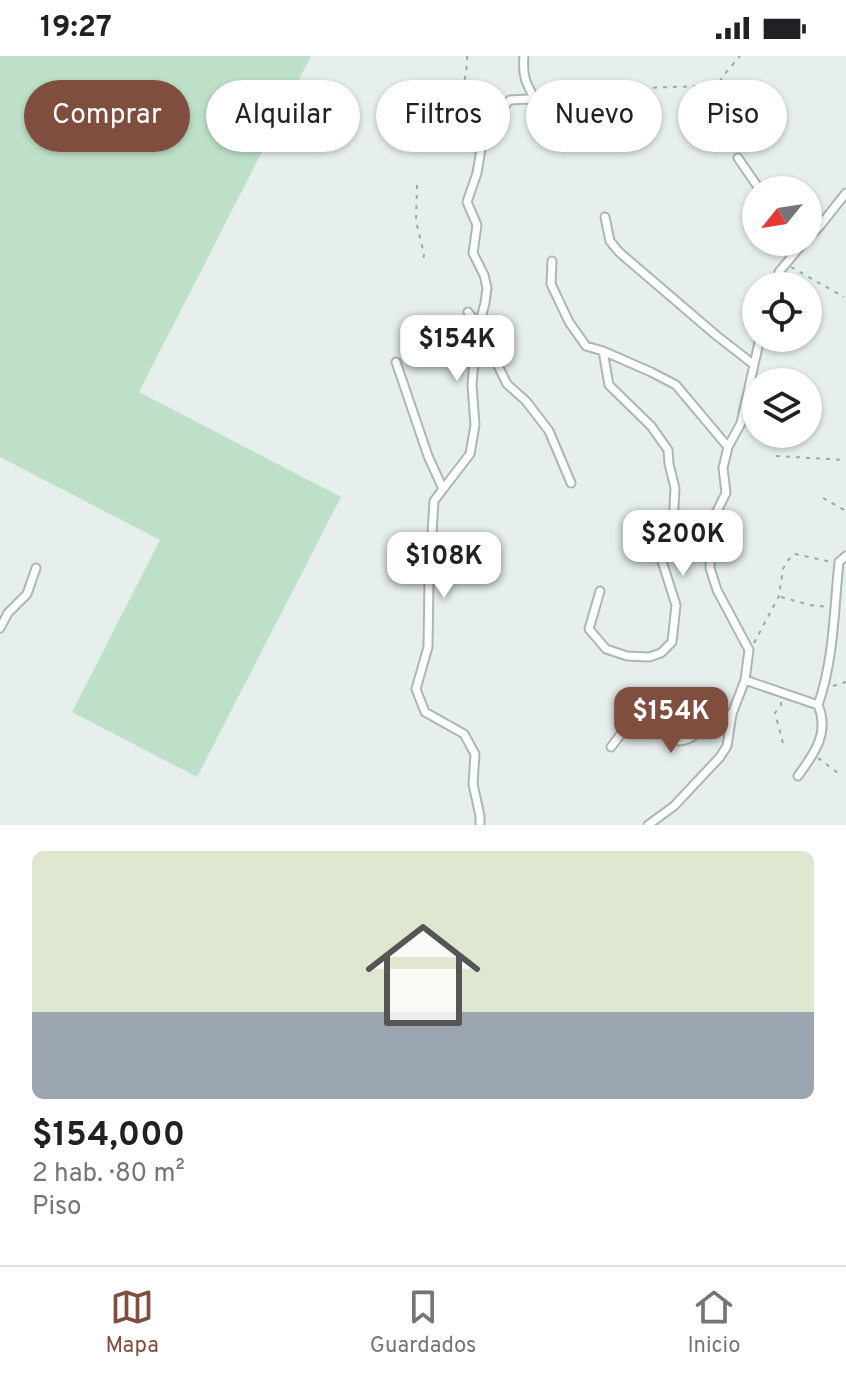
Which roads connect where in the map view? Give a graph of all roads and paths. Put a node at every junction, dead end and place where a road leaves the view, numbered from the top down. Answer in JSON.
{"nodes":[{"id":1,"x":467,"y":56,"type":"edge"},
{"id":2,"x":524,"y":56,"type":"edge"},
{"id":3,"x":740,"y":56,"type":"edge"},
{"id":4,"x":464,"y":80,"type":"edge"},
{"id":5,"x":720,"y":80,"type":"edge"},
{"id":6,"x":526,"y":86,"type":"edge"},
{"id":7,"x":526,"y":99,"type":"edge"},
{"id":8,"x":476,"y":152,"type":"edge"},
{"id":9,"x":480,"y":153,"type":"junction"},
{"id":10,"x":738,"y":158,"type":"dead end"},
{"id":11,"x":750,"y":176,"type":"edge"},
{"id":12,"x":417,"y":185,"type":"dead end"},
{"id":13,"x":846,"y":193,"type":"edge"},
{"id":14,"x":605,"y":217,"type":"dead end"},
{"id":15,"x":822,"y":220,"type":"edge"},
{"id":16,"x":792,"y":256,"type":"edge"},
{"id":17,"x":552,"y":261,"type":"dead end"},
{"id":18,"x":423,"y":263,"type":"dead end"},
{"id":19,"x":786,"y":266,"type":"junction"},
{"id":20,"x":779,"y":272,"type":"edge"},
{"id":21,"x":844,"y":297,"type":"edge"},
{"id":22,"x":468,"y":312,"type":"dead end"},
{"id":23,"x":479,"y":327,"type":"junction"},
{"id":24,"x":603,"y":351,"type":"junction"},
{"id":25,"x":756,"y":352,"type":"edge"},
{"id":26,"x":396,"y":362,"type":"dead end"},
{"id":27,"x":753,"y":364,"type":"junction"},
{"id":28,"x":728,"y":447,"type":"junction"},
{"id":29,"x":776,"y":456,"type":"dead end"},
{"id":30,"x":846,"y":460,"type":"edge"},
{"id":31,"x":571,"y":483,"type":"dead end"},
{"id":32,"x":443,"y":489,"type":"junction"},
{"id":33,"x":823,"y":498,"type":"dead end"},
{"id":34,"x":846,"y":511,"type":"edge"},
{"id":35,"x":844,"y":561,"type":"edge"},
{"id":36,"x":36,"y":568,"type":"dead end"},
{"id":37,"x":600,"y":591,"type":"dead end"},
{"id":38,"x":779,"y":596,"type":"junction"},
{"id":39,"x":834,"y":607,"type":"junction"},
{"id":40,"x":0,"y":628,"type":"edge"},
{"id":41,"x":749,"y":650,"type":"junction"},
{"id":42,"x":745,"y":680,"type":"junction"},
{"id":43,"x":846,"y":682,"type":"edge"},
{"id":44,"x":824,"y":689,"type":"junction"},
{"id":45,"x":781,"y":693,"type":"junction"},
{"id":46,"x":632,"y":695,"type":"dead end"},
{"id":47,"x":818,"y":705,"type":"junction"},
{"id":48,"x":732,"y":714,"type":"junction"},
{"id":49,"x":651,"y":718,"type":"junction"},
{"id":50,"x":611,"y":747,"type":"dead end"},
{"id":51,"x":784,"y":747,"type":"dead end"},
{"id":52,"x":814,"y":755,"type":"junction"},
{"id":53,"x":838,"y":773,"type":"dead end"},
{"id":54,"x":798,"y":776,"type":"dead end"},
{"id":55,"x":480,"y":825,"type":"edge"},
{"id":56,"x":648,"y":825,"type":"edge"}],
"edges":[{"from":1,"to":4,"type":"path"},
{"from":2,"to":6,"type":"street"},
{"from":3,"to":5,"type":"path"},
{"from":7,"to":9,"type":"street"},
{"from":8,"to":9,"type":"path"},
{"from":9,"to":23,"type":"street"},
{"from":10,"to":11,"type":"street"},
{"from":12,"to":18,"type":"path"},
{"from":13,"to":15,"type":"street"},
{"from":14,"to":27,"type":"street"},
{"from":16,"to":19,"type":"street"},
{"from":17,"to":24,"type":"street"},
{"from":19,"to":20,"type":"street"},
{"from":19,"to":21,"type":"path"},
{"from":22,"to":23,"type":"street"},
{"from":23,"to":31,"type":"street"},
{"from":23,"to":32,"type":"street"},
{"from":24,"to":28,"type":"street"},
{"from":24,"to":37,"type":"street"},
{"from":25,"to":27,"type":"street"},
{"from":26,"to":32,"type":"street"},
{"from":27,"to":28,"type":"street"},
{"from":28,"to":41,"type":"street"},
{"from":29,"to":30,"type":"path"},
{"from":32,"to":55,"type":"street"},
{"from":33,"to":34,"type":"path"},
{"from":35,"to":38,"type":"path"},
{"from":35,"to":39,"type":"street"},
{"from":36,"to":40,"type":"street"},
{"from":38,"to":39,"type":"path"},
{"from":38,"to":41,"type":"path"},
{"from":39,"to":44,"type":"street"},
{"from":41,"to":42,"type":"street"},
{"from":42,"to":45,"type":"street"},
{"from":42,"to":48,"type":"street"},
{"from":43,"to":44,"type":"path"},
{"from":44,"to":47,"type":"street"},
{"from":45,"to":47,"type":"street"},
{"from":45,"to":51,"type":"path"},
{"from":46,"to":49,"type":"street"},
{"from":47,"to":52,"type":"street"},
{"from":48,"to":49,"type":"street"},
{"from":48,"to":56,"type":"street"},
{"from":49,"to":50,"type":"street"},
{"from":52,"to":53,"type":"path"},
{"from":52,"to":54,"type":"street"}]}
